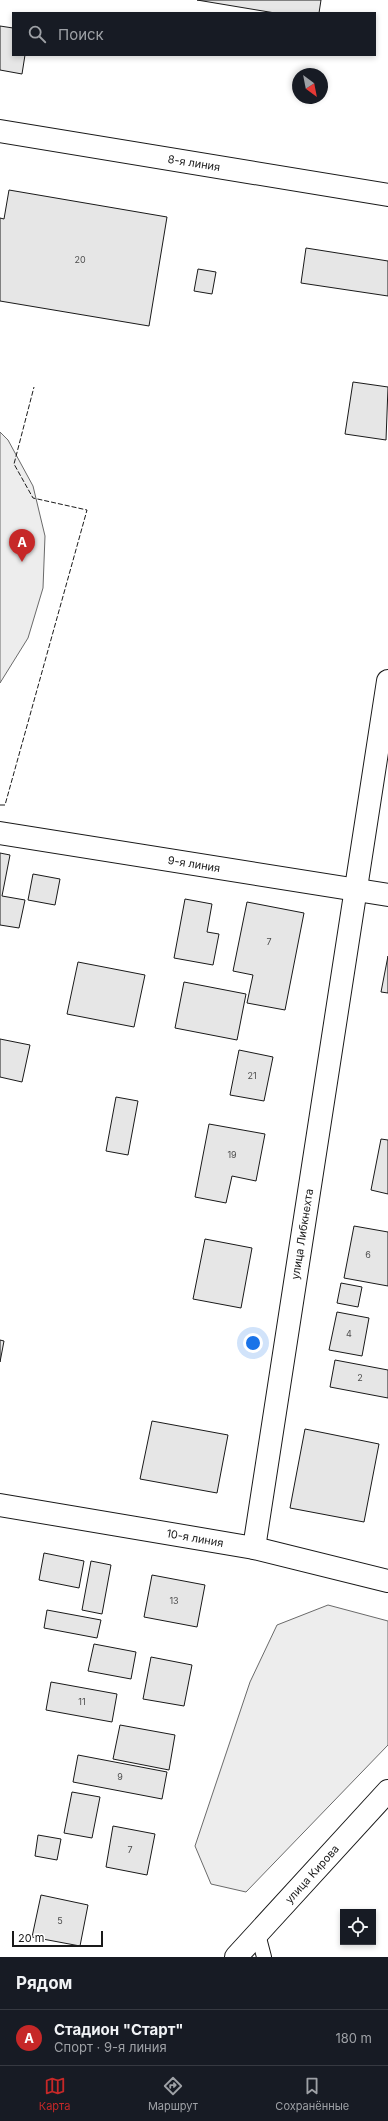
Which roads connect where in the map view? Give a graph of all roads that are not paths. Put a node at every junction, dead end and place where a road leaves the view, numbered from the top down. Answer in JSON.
{"nodes":[{"id":1,"x":0,"y":131,"type":"edge"},
{"id":2,"x":388,"y":195,"type":"edge"},
{"id":3,"x":388,"y":681,"type":"edge"},
{"id":4,"x":0,"y":833,"type":"edge"},
{"id":5,"x":355,"y":890,"type":"junction"},
{"id":6,"x":388,"y":895,"type":"edge"},
{"id":7,"x":0,"y":1505,"type":"edge"},
{"id":8,"x":254,"y":1548,"type":"junction"},
{"id":9,"x":388,"y":1582,"type":"edge"},
{"id":10,"x":388,"y":1791,"type":"edge"},
{"id":11,"x":258,"y":1934,"type":"junction"},
{"id":12,"x":236,"y":1957,"type":"edge"},
{"id":13,"x":264,"y":1957,"type":"edge"}],
"edges":[{"from":1,"to":2,"type":"street","name":"8-я линия"},
{"from":3,"to":5,"type":"street","name":"улица Либкнехта"},
{"from":4,"to":5,"type":"street","name":"9-я линия"},
{"from":5,"to":6,"type":"street","name":"9-я линия"},
{"from":5,"to":8,"type":"street","name":"улица Либкнехта"},
{"from":7,"to":8,"type":"street","name":"10-я линия"},
{"from":8,"to":9,"type":"street","name":"10-я линия"},
{"from":10,"to":11,"type":"street","name":"улица Кирова"},
{"from":11,"to":12,"type":"street","name":"улица Кирова"},
{"from":11,"to":13,"type":"lane"}]}
